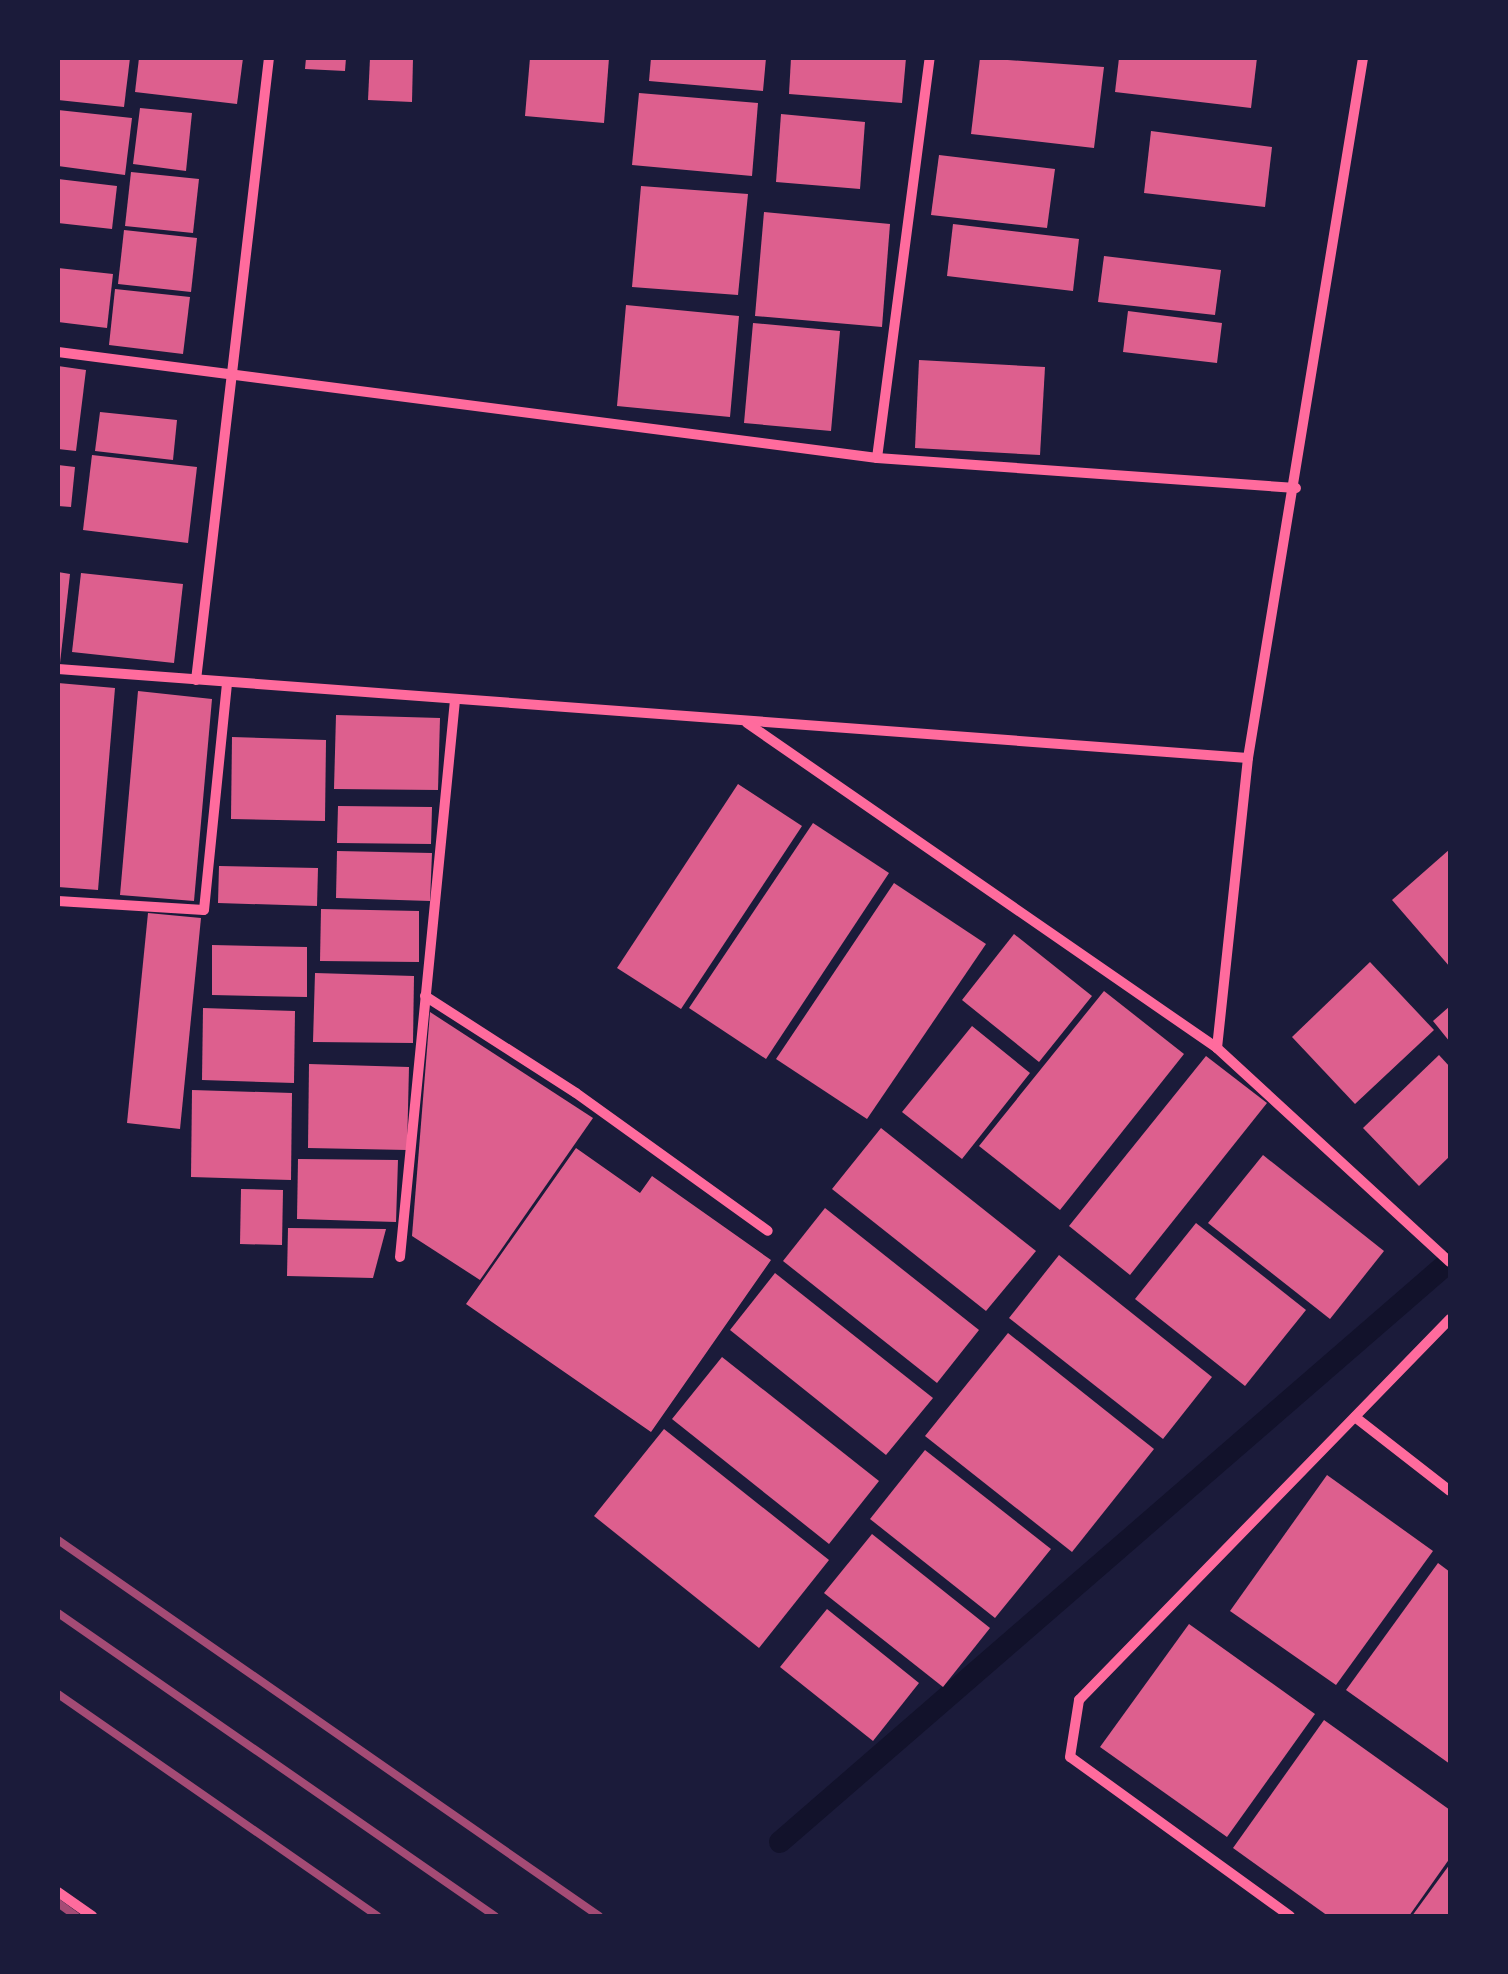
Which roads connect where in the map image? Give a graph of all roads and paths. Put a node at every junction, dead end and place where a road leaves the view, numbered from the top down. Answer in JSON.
{"nodes":[{"id":1,"x":269,"y":58,"type":"edge"},
{"id":2,"x":930,"y":58,"type":"edge"},
{"id":3,"x":1363,"y":58,"type":"edge"},
{"id":4,"x":58,"y":352,"type":"edge"},
{"id":5,"x":234,"y":370,"type":"junction"},
{"id":6,"x":877,"y":458,"type":"junction"},
{"id":7,"x":1296,"y":488,"type":"junction"},
{"id":8,"x":58,"y":669,"type":"edge"},
{"id":9,"x":196,"y":680,"type":"junction"},
{"id":10,"x":227,"y":682,"type":"junction"},
{"id":11,"x":455,"y":700,"type":"junction"},
{"id":12,"x":746,"y":723,"type":"junction"},
{"id":13,"x":1248,"y":758,"type":"junction"},
{"id":14,"x":58,"y":901,"type":"edge"},
{"id":15,"x":425,"y":996,"type":"junction"},
{"id":16,"x":1217,"y":1048,"type":"junction"},
{"id":17,"x":768,"y":1231,"type":"dead end"},
{"id":18,"x":400,"y":1257,"type":"dead end"},
{"id":19,"x":1450,"y":1262,"type":"edge"},
{"id":20,"x":1450,"y":1319,"type":"edge"},
{"id":21,"x":1354,"y":1418,"type":"junction"},
{"id":22,"x":1450,"y":1491,"type":"edge"},
{"id":23,"x":58,"y":1892,"type":"edge"},
{"id":24,"x":92,"y":1916,"type":"edge"},
{"id":25,"x":1290,"y":1916,"type":"edge"}],
"edges":[{"from":1,"to":5,"type":"street"},
{"from":2,"to":6,"type":"street"},
{"from":3,"to":7,"type":"street"},
{"from":4,"to":5,"type":"street"},
{"from":5,"to":6,"type":"street"},
{"from":5,"to":9,"type":"street"},
{"from":6,"to":7,"type":"street"},
{"from":7,"to":13,"type":"street"},
{"from":8,"to":9,"type":"street"},
{"from":9,"to":10,"type":"street"},
{"from":10,"to":11,"type":"street"},
{"from":10,"to":14,"type":"street"},
{"from":11,"to":12,"type":"street"},
{"from":11,"to":15,"type":"street"},
{"from":12,"to":13,"type":"street"},
{"from":12,"to":16,"type":"street"},
{"from":13,"to":16,"type":"street"},
{"from":15,"to":17,"type":"street"},
{"from":15,"to":18,"type":"street"},
{"from":16,"to":19,"type":"street"},
{"from":20,"to":21,"type":"street"},
{"from":21,"to":22,"type":"street"},
{"from":21,"to":25,"type":"street"},
{"from":23,"to":24,"type":"street"}]}
